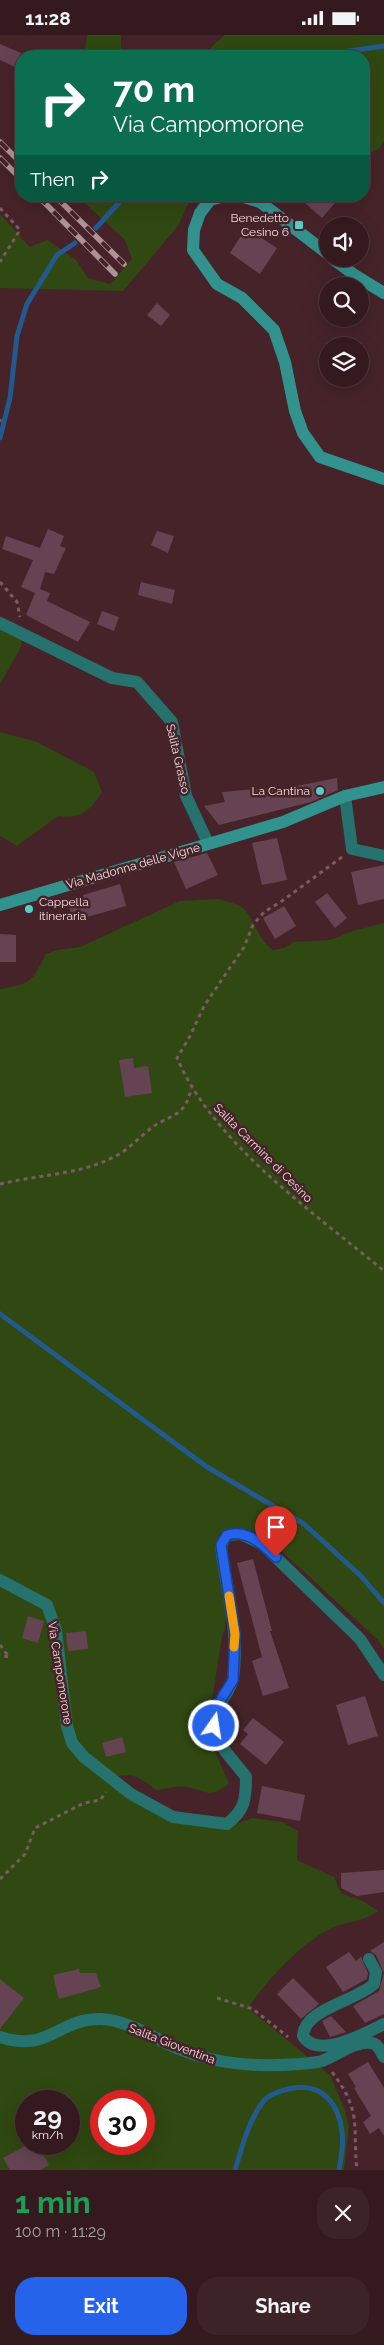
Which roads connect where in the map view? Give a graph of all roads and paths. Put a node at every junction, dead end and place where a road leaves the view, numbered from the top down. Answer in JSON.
{"nodes":[{"id":1,"x":208,"y":202,"type":"edge"},
{"id":2,"x":260,"y":202,"type":"edge"},
{"id":3,"x":0,"y":208,"type":"edge"},
{"id":4,"x":319,"y":247,"type":"edge"},
{"id":5,"x":0,"y":262,"type":"edge"},
{"id":6,"x":344,"y":267,"type":"edge"},
{"id":7,"x":384,"y":293,"type":"edge"},
{"id":8,"x":384,"y":479,"type":"edge"},
{"id":9,"x":0,"y":582,"type":"edge"},
{"id":10,"x":20,"y":621,"type":"dead end"},
{"id":11,"x":0,"y":623,"type":"edge"},
{"id":12,"x":384,"y":787,"type":"edge"},
{"id":13,"x":345,"y":796,"type":"junction"},
{"id":14,"x":208,"y":843,"type":"junction"},
{"id":15,"x":352,"y":849,"type":"junction"},
{"id":16,"x":384,"y":856,"type":"edge"},
{"id":17,"x":0,"y":905,"type":"edge"},
{"id":18,"x":191,"y":1087,"type":"junction"},
{"id":19,"x":0,"y":1185,"type":"edge"},
{"id":20,"x":384,"y":1271,"type":"edge"},
{"id":21,"x":0,"y":1580,"type":"edge"},
{"id":22,"x":0,"y":1645,"type":"edge"},
{"id":23,"x":0,"y":1655,"type":"edge"},
{"id":24,"x":384,"y":1675,"type":"edge"},
{"id":25,"x":115,"y":1782,"type":"junction"},
{"id":26,"x":0,"y":1879,"type":"edge"},
{"id":27,"x":369,"y":1959,"type":"dead end"},
{"id":28,"x":217,"y":1997,"type":"dead end"},
{"id":29,"x":253,"y":2009,"type":"dead end"},
{"id":30,"x":384,"y":2024,"type":"edge"},
{"id":31,"x":0,"y":2037,"type":"edge"},
{"id":32,"x":384,"y":2057,"type":"edge"},
{"id":33,"x":344,"y":2087,"type":"dead end"},
{"id":34,"x":357,"y":2170,"type":"edge"}],
"edges":[{"from":1,"to":8,"type":"street"},
{"from":2,"to":4,"type":"street"},
{"from":3,"to":5,"type":"path"},
{"from":6,"to":7,"type":"street"},
{"from":9,"to":10,"type":"path"},
{"from":11,"to":14,"type":"street","name":"Salita Grasso"},
{"from":12,"to":13,"type":"street","name":"Via Madonna delle Vigne"},
{"from":13,"to":14,"type":"street","name":"Via Madonna delle Vigne"},
{"from":13,"to":15,"type":"street"},
{"from":14,"to":17,"type":"street","name":"Via Madonna delle Vigne"},
{"from":15,"to":16,"type":"street"},
{"from":15,"to":18,"type":"path","name":"Salita Carmine di Cesino"},
{"from":18,"to":19,"type":"path"},
{"from":18,"to":20,"type":"path","name":"Salita Carmine di Cesino"},
{"from":21,"to":25,"type":"street","name":"Via Campomorone"},
{"from":22,"to":23,"type":"path"},
{"from":24,"to":25,"type":"street","name":"Via Campomorone"},
{"from":25,"to":26,"type":"path"},
{"from":27,"to":30,"type":"street"},
{"from":28,"to":29,"type":"path"},
{"from":31,"to":32,"type":"street","name":"Salita Gioventina"},
{"from":33,"to":34,"type":"path"}]}
